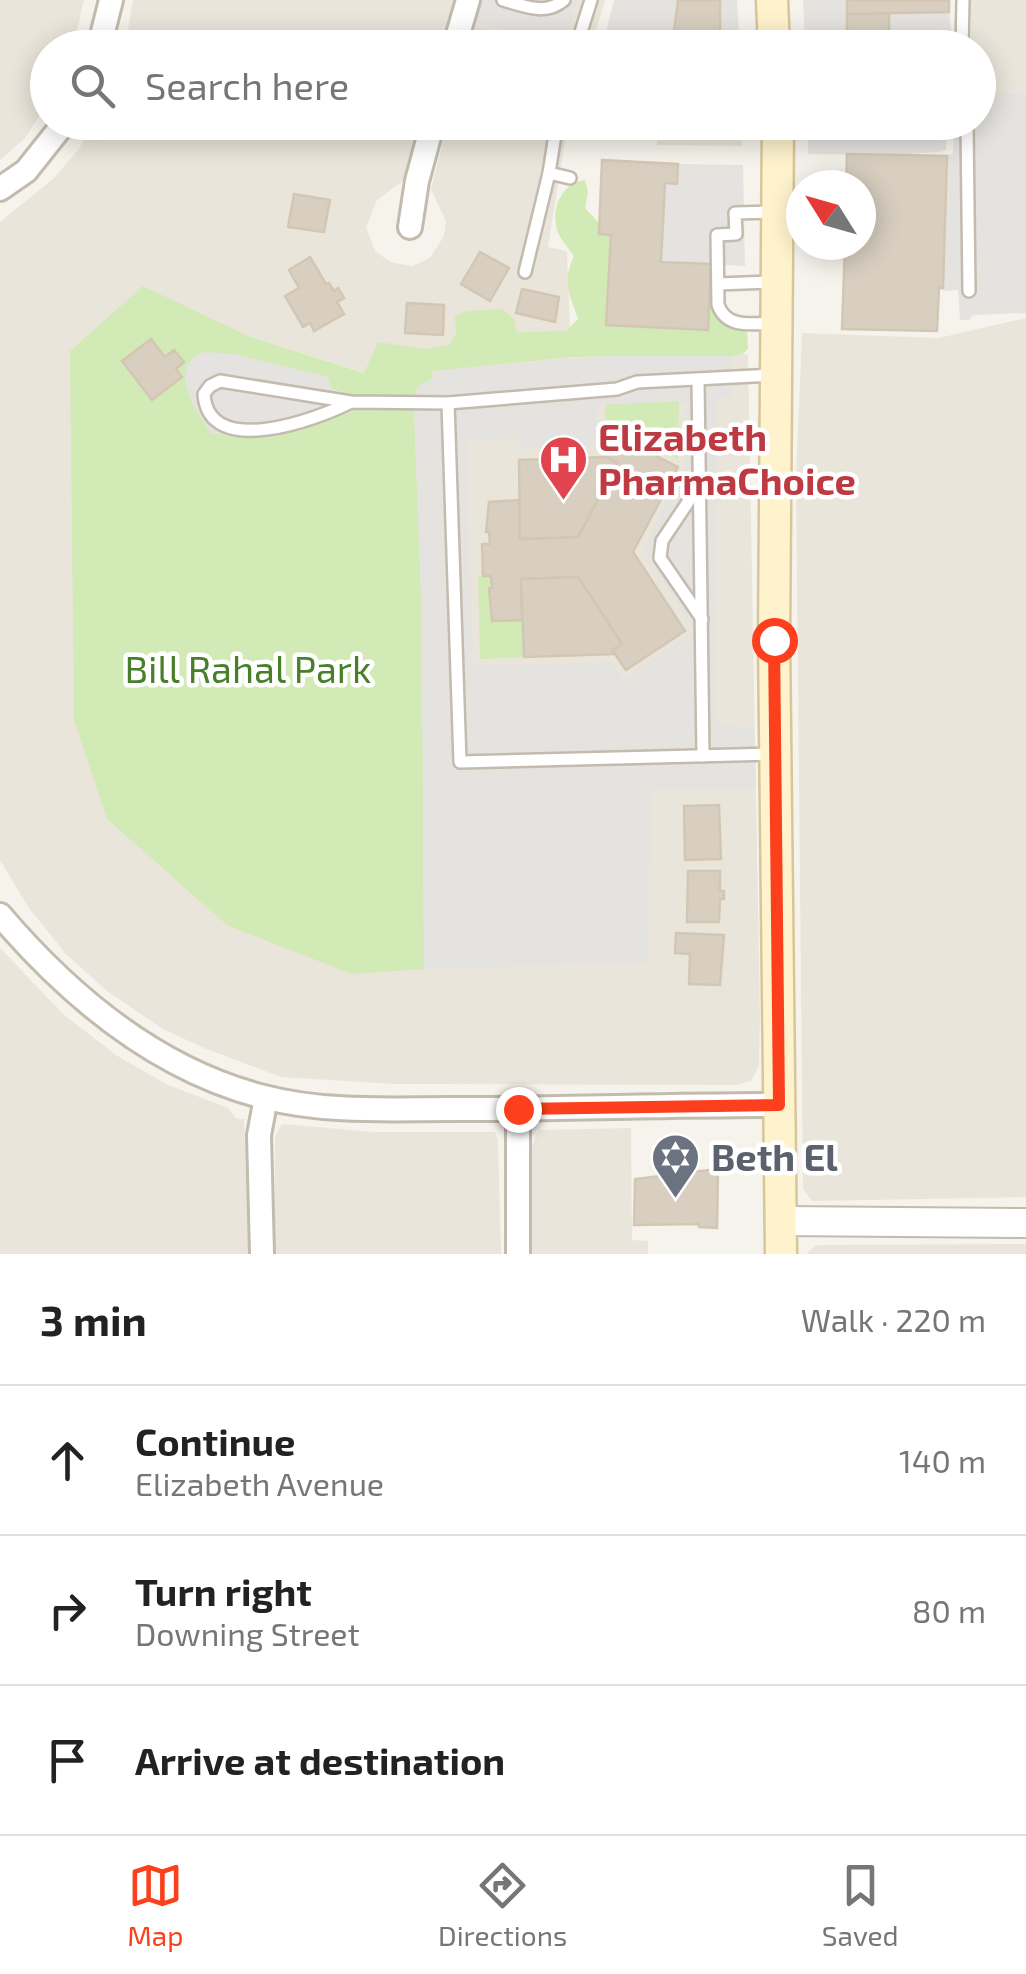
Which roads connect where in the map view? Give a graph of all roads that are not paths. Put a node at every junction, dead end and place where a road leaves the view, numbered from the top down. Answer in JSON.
{"nodes":[{"id":1,"x":111,"y":0,"type":"edge"},
{"id":2,"x":468,"y":0,"type":"edge"},
{"id":3,"x":503,"y":0,"type":"edge"},
{"id":4,"x":564,"y":0,"type":"edge"},
{"id":5,"x":591,"y":0,"type":"edge"},
{"id":6,"x":772,"y":0,"type":"edge"},
{"id":7,"x":963,"y":0,"type":"edge"},
{"id":8,"x":103,"y":30,"type":"edge"},
{"id":9,"x":459,"y":30,"type":"edge"},
{"id":10,"x":582,"y":30,"type":"edge"},
{"id":11,"x":773,"y":30,"type":"edge"},
{"id":12,"x":962,"y":30,"type":"edge"},
{"id":13,"x":51,"y":140,"type":"edge"},
{"id":14,"x":429,"y":140,"type":"edge"},
{"id":15,"x":554,"y":140,"type":"edge"},
{"id":16,"x":778,"y":140,"type":"edge"},
{"id":17,"x":968,"y":140,"type":"edge"},
{"id":18,"x":549,"y":173,"type":"junction"},
{"id":19,"x":570,"y":178,"type":"dead end"},
{"id":20,"x":0,"y":190,"type":"edge"},
{"id":21,"x":778,"y":212,"type":"junction"},
{"id":22,"x":410,"y":227,"type":"dead end"},
{"id":23,"x":525,"y":272,"type":"dead end"},
{"id":24,"x":777,"y":282,"type":"junction"},
{"id":25,"x":718,"y":284,"type":"junction"},
{"id":26,"x":969,"y":291,"type":"dead end"},
{"id":27,"x":776,"y":323,"type":"junction"},
{"id":28,"x":775,"y":375,"type":"junction"},
{"id":29,"x":698,"y":380,"type":"junction"},
{"id":30,"x":351,"y":402,"type":"junction"},
{"id":31,"x":448,"y":403,"type":"junction"},
{"id":32,"x":700,"y":484,"type":"junction"},
{"id":33,"x":702,"y":619,"type":"junction"},
{"id":34,"x":778,"y":754,"type":"junction"},
{"id":35,"x":703,"y":756,"type":"junction"},
{"id":36,"x":0,"y":915,"type":"edge"},
{"id":37,"x":266,"y":1098,"type":"junction"},
{"id":38,"x":779,"y":1105,"type":"junction"},
{"id":39,"x":518,"y":1109,"type":"junction"},
{"id":40,"x":782,"y":1221,"type":"junction"},
{"id":41,"x":1026,"y":1223,"type":"edge"},
{"id":42,"x":262,"y":1254,"type":"edge"},
{"id":43,"x":518,"y":1254,"type":"edge"},
{"id":44,"x":782,"y":1254,"type":"edge"}],
"edges":[{"from":1,"to":8,"type":"street"},
{"from":2,"to":9,"type":"street"},
{"from":3,"to":4,"type":"lane"},
{"from":5,"to":10,"type":"lane"},
{"from":6,"to":11,"type":"main road"},
{"from":7,"to":12,"type":"lane"},
{"from":13,"to":20,"type":"street"},
{"from":14,"to":22,"type":"street"},
{"from":15,"to":18,"type":"lane"},
{"from":16,"to":21,"type":"main road"},
{"from":17,"to":26,"type":"lane"},
{"from":18,"to":19,"type":"lane"},
{"from":18,"to":23,"type":"lane"},
{"from":21,"to":24,"type":"main road"},
{"from":21,"to":25,"type":"lane"},
{"from":24,"to":25,"type":"lane"},
{"from":24,"to":27,"type":"main road"},
{"from":25,"to":27,"type":"lane"},
{"from":27,"to":28,"type":"main road"},
{"from":28,"to":29,"type":"lane"},
{"from":28,"to":34,"type":"main road"},
{"from":29,"to":31,"type":"lane"},
{"from":29,"to":32,"type":"lane"},
{"from":30,"to":30,"type":"lane"},
{"from":30,"to":31,"type":"lane"},
{"from":31,"to":35,"type":"lane"},
{"from":32,"to":33,"type":"lane"},
{"from":32,"to":33,"type":"lane"},
{"from":33,"to":35,"type":"lane"},
{"from":34,"to":35,"type":"lane"},
{"from":34,"to":38,"type":"main road"},
{"from":36,"to":37,"type":"street"},
{"from":37,"to":39,"type":"street"},
{"from":37,"to":42,"type":"street"},
{"from":38,"to":39,"type":"street"},
{"from":38,"to":40,"type":"main road"},
{"from":39,"to":43,"type":"street"},
{"from":40,"to":41,"type":"street"},
{"from":40,"to":44,"type":"main road"}]}
